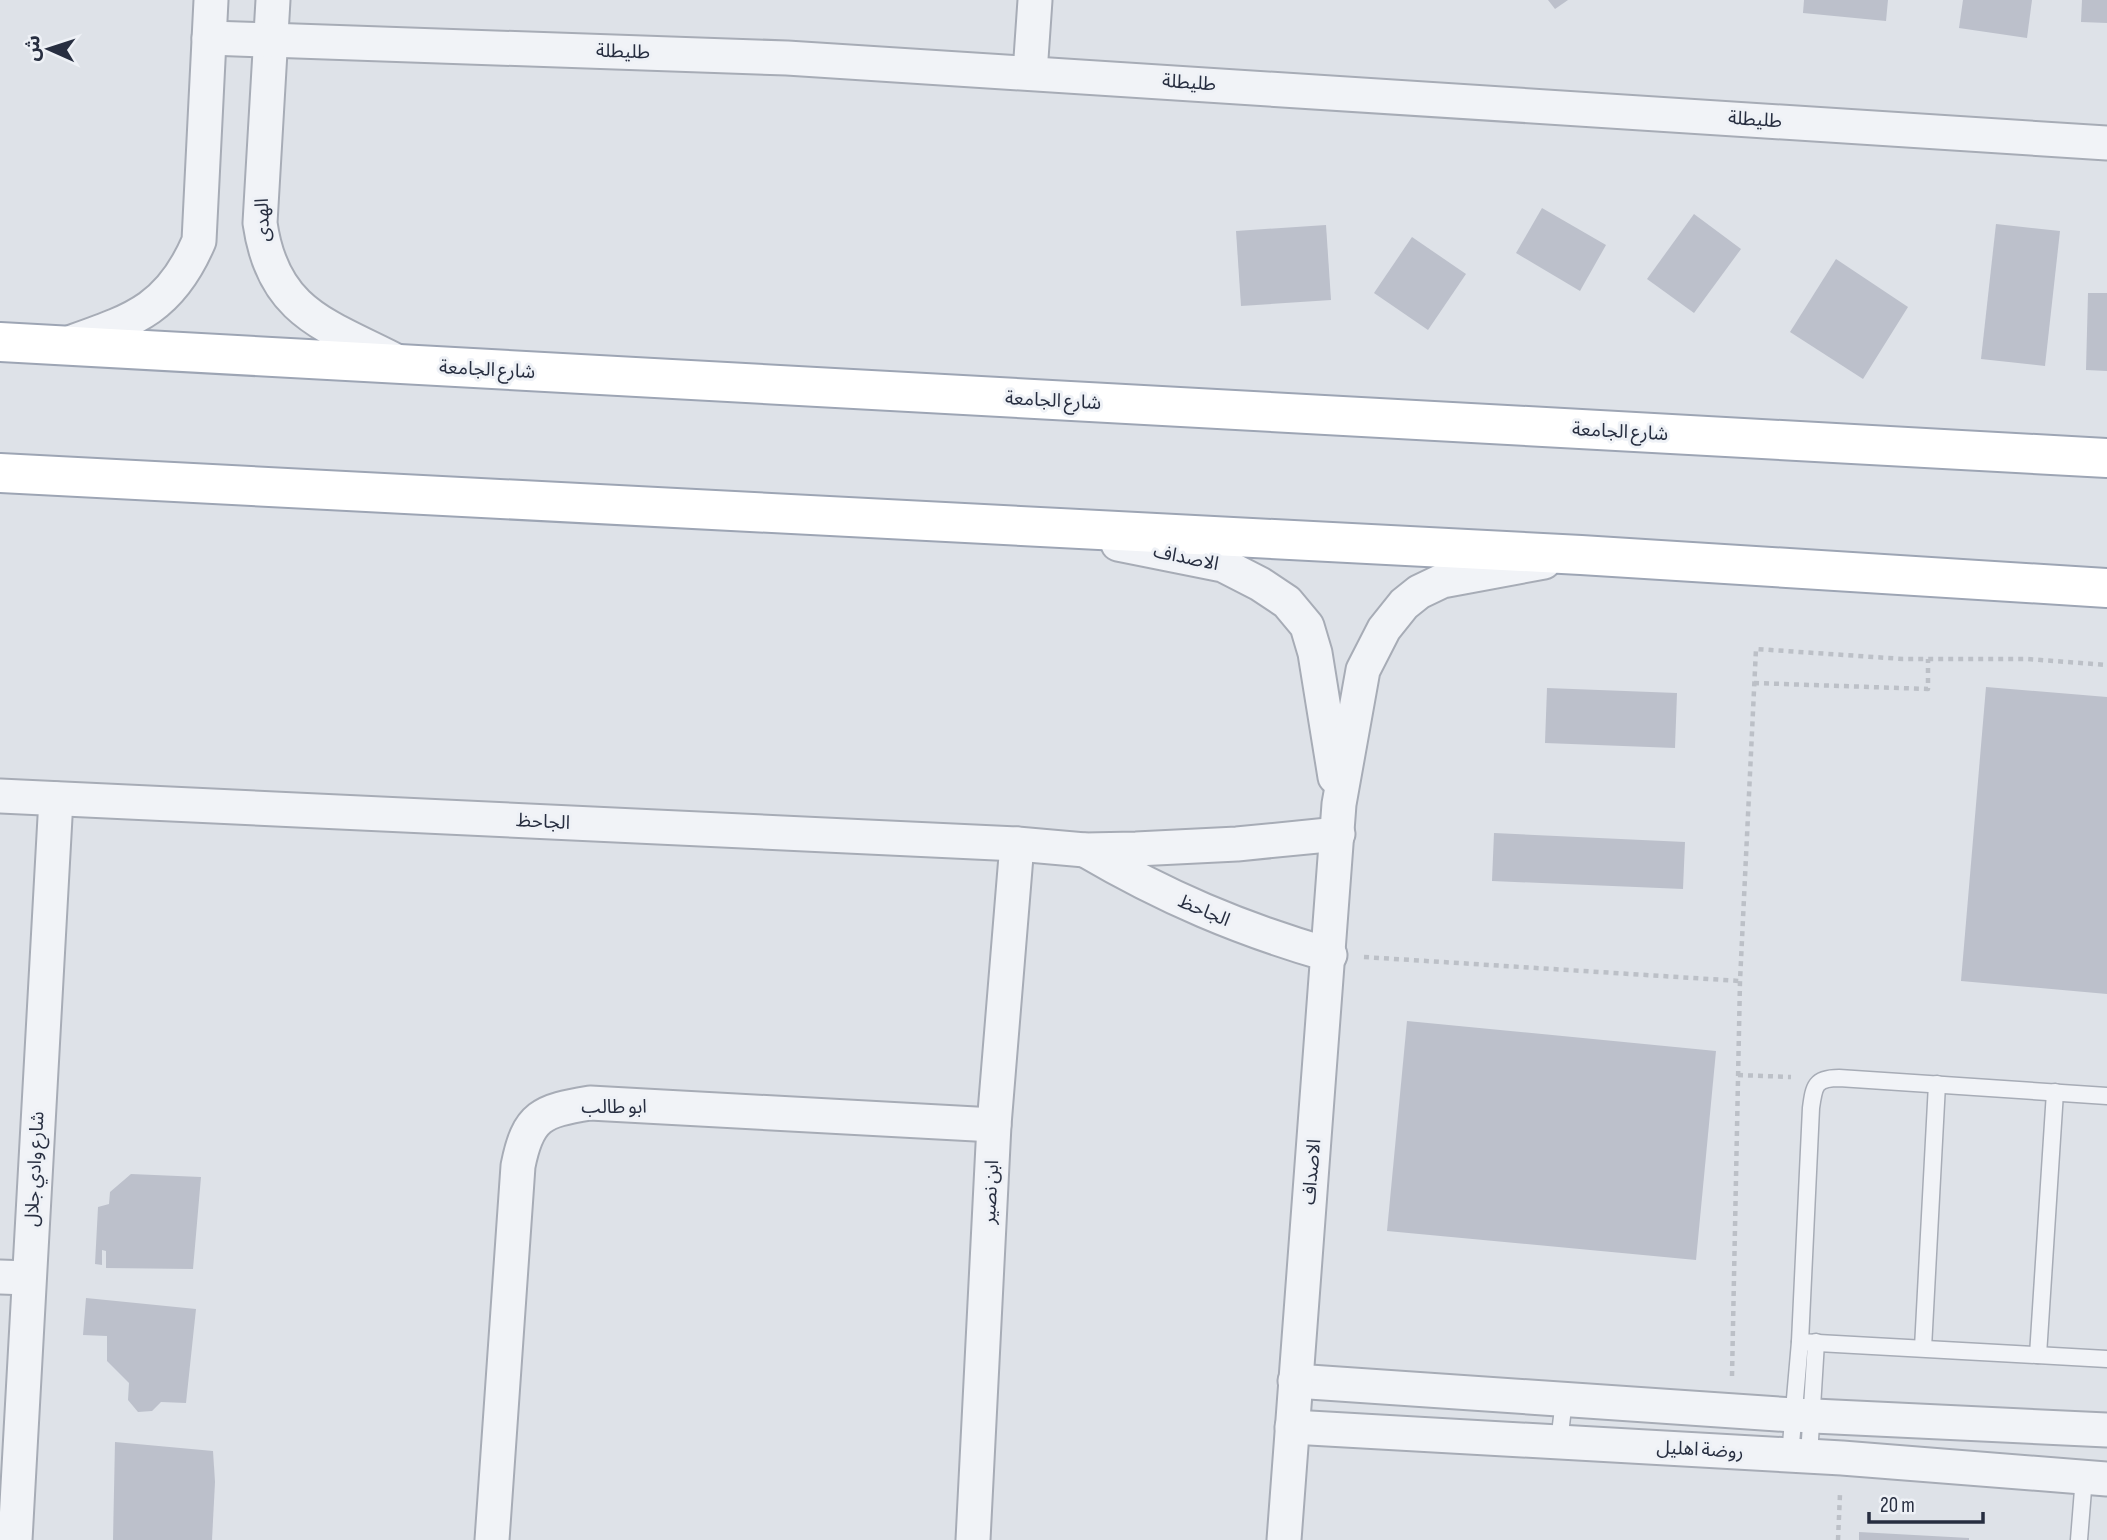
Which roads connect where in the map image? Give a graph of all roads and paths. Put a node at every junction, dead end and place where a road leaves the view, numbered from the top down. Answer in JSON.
{"nodes":[{"id":1,"x":211,"y":0,"type":"edge"},
{"id":2,"x":273,"y":0,"type":"edge"},
{"id":3,"x":1035,"y":0,"type":"edge"},
{"id":4,"x":209,"y":38,"type":"junction"},
{"id":5,"x":271,"y":40,"type":"junction"},
{"id":6,"x":1030,"y":73,"type":"junction"},
{"id":7,"x":2107,"y":144,"type":"edge"},
{"id":8,"x":0,"y":342,"type":"edge"},
{"id":9,"x":65,"y":345,"type":"junction"},
{"id":10,"x":405,"y":366,"type":"junction"},
{"id":11,"x":2107,"y":458,"type":"edge"},
{"id":12,"x":0,"y":473,"type":"edge"},
{"id":13,"x":1034,"y":527,"type":"junction"},
{"id":14,"x":1581,"y":555,"type":"junction"},
{"id":15,"x":2107,"y":588,"type":"edge"},
{"id":16,"x":1928,"y":659,"type":"junction"},
{"id":17,"x":2107,"y":665,"type":"edge"},
{"id":18,"x":1754,"y":683,"type":"junction"},
{"id":19,"x":0,"y":796,"type":"edge"},
{"id":20,"x":56,"y":799,"type":"junction"},
{"id":21,"x":1339,"y":819,"type":"junction"},
{"id":22,"x":1017,"y":844,"type":"junction"},
{"id":23,"x":1085,"y":850,"type":"junction"},
{"id":24,"x":1330,"y":955,"type":"junction"},
{"id":25,"x":1740,"y":981,"type":"junction"},
{"id":26,"x":1738,"y":1075,"type":"junction"},
{"id":27,"x":1827,"y":1078,"type":"junction"},
{"id":28,"x":1937,"y":1084,"type":"junction"},
{"id":29,"x":2054,"y":1092,"type":"junction"},
{"id":30,"x":2107,"y":1096,"type":"edge"},
{"id":31,"x":994,"y":1125,"type":"junction"},
{"id":32,"x":14,"y":1278,"type":"edge"},
{"id":33,"x":1808,"y":1342,"type":"junction"},
{"id":34,"x":1923,"y":1348,"type":"junction"},
{"id":35,"x":2038,"y":1355,"type":"junction"},
{"id":36,"x":2107,"y":1359,"type":"edge"},
{"id":37,"x":1295,"y":1381,"type":"junction"},
{"id":38,"x":1564,"y":1400,"type":"junction"},
{"id":39,"x":1731,"y":1411,"type":"junction"},
{"id":40,"x":1802,"y":1415,"type":"junction"},
{"id":41,"x":1292,"y":1427,"type":"junction"},
{"id":42,"x":2107,"y":1430,"type":"edge"},
{"id":43,"x":1559,"y":1442,"type":"junction"},
{"id":44,"x":1799,"y":1455,"type":"junction"},
{"id":45,"x":1842,"y":1458,"type":"junction"},
{"id":46,"x":2095,"y":1478,"type":"edge"},
{"id":47,"x":15,"y":1540,"type":"edge"},
{"id":48,"x":492,"y":1540,"type":"edge"},
{"id":49,"x":973,"y":1540,"type":"edge"},
{"id":50,"x":1284,"y":1540,"type":"edge"},
{"id":51,"x":1838,"y":1540,"type":"edge"},
{"id":52,"x":2079,"y":1540,"type":"edge"}],
"edges":[{"from":1,"to":4,"type":"street"},
{"from":2,"to":5,"type":"street","name":"الهدى"},
{"from":3,"to":6,"type":"street"},
{"from":4,"to":5,"type":"street","name":"طليطلة"},
{"from":4,"to":9,"type":"street"},
{"from":5,"to":6,"type":"street","name":"طليطلة"},
{"from":5,"to":10,"type":"street","name":"الهدى"},
{"from":6,"to":7,"type":"street","name":"طليطلة"},
{"from":8,"to":9,"type":"main road","name":"شارع الجامعة"},
{"from":9,"to":10,"type":"main road","name":"شارع الجامعة"},
{"from":10,"to":11,"type":"main road","name":"شارع الجامعة"},
{"from":12,"to":13,"type":"main road"},
{"from":13,"to":14,"type":"main road"},
{"from":13,"to":21,"type":"street","name":"الاصداف"},
{"from":14,"to":15,"type":"main road"},
{"from":14,"to":21,"type":"street","name":"الاصداف"},
{"from":16,"to":17,"type":"path"},
{"from":16,"to":18,"type":"path"},
{"from":16,"to":18,"type":"path"},
{"from":18,"to":25,"type":"path"},
{"from":19,"to":20,"type":"street","name":"الجاحظ"},
{"from":20,"to":22,"type":"street","name":"الجاحظ"},
{"from":20,"to":32,"type":"street","name":"شارع وادي جلال"},
{"from":21,"to":23,"type":"street","name":"الجاحظ"},
{"from":21,"to":24,"type":"street","name":"الاصداف"},
{"from":22,"to":23,"type":"street","name":"الجاحظ"},
{"from":22,"to":31,"type":"street","name":"ابن نصير"},
{"from":23,"to":24,"type":"street","name":"الجاحظ"},
{"from":24,"to":25,"type":"path"},
{"from":24,"to":37,"type":"street","name":"الاصداف"},
{"from":25,"to":26,"type":"path"},
{"from":26,"to":27,"type":"path"},
{"from":26,"to":39,"type":"path"},
{"from":27,"to":28,"type":"lane"},
{"from":27,"to":33,"type":"lane"},
{"from":28,"to":29,"type":"lane"},
{"from":28,"to":34,"type":"lane"},
{"from":29,"to":30,"type":"lane"},
{"from":29,"to":35,"type":"lane"},
{"from":31,"to":48,"type":"street","name":"ابو طالب"},
{"from":31,"to":49,"type":"street","name":"ابن نصير"},
{"from":32,"to":47,"type":"street","name":"شارع وادي جلال"},
{"from":33,"to":34,"type":"lane"},
{"from":33,"to":40,"type":"lane"},
{"from":34,"to":35,"type":"lane"},
{"from":35,"to":36,"type":"lane"},
{"from":37,"to":38,"type":"street"},
{"from":37,"to":41,"type":"street","name":"الاصداف"},
{"from":38,"to":39,"type":"street"},
{"from":38,"to":43,"type":"lane"},
{"from":39,"to":40,"type":"street"},
{"from":40,"to":42,"type":"street"},
{"from":40,"to":44,"type":"lane"},
{"from":41,"to":43,"type":"street","name":"روضة اهليل"},
{"from":41,"to":50,"type":"street","name":"الاصداف"},
{"from":43,"to":44,"type":"street","name":"روضة اهليل"},
{"from":44,"to":45,"type":"street","name":"روضة اهليل"},
{"from":45,"to":46,"type":"street","name":"روضة اهليل"},
{"from":45,"to":51,"type":"path"},
{"from":46,"to":52,"type":"lane"}]}
